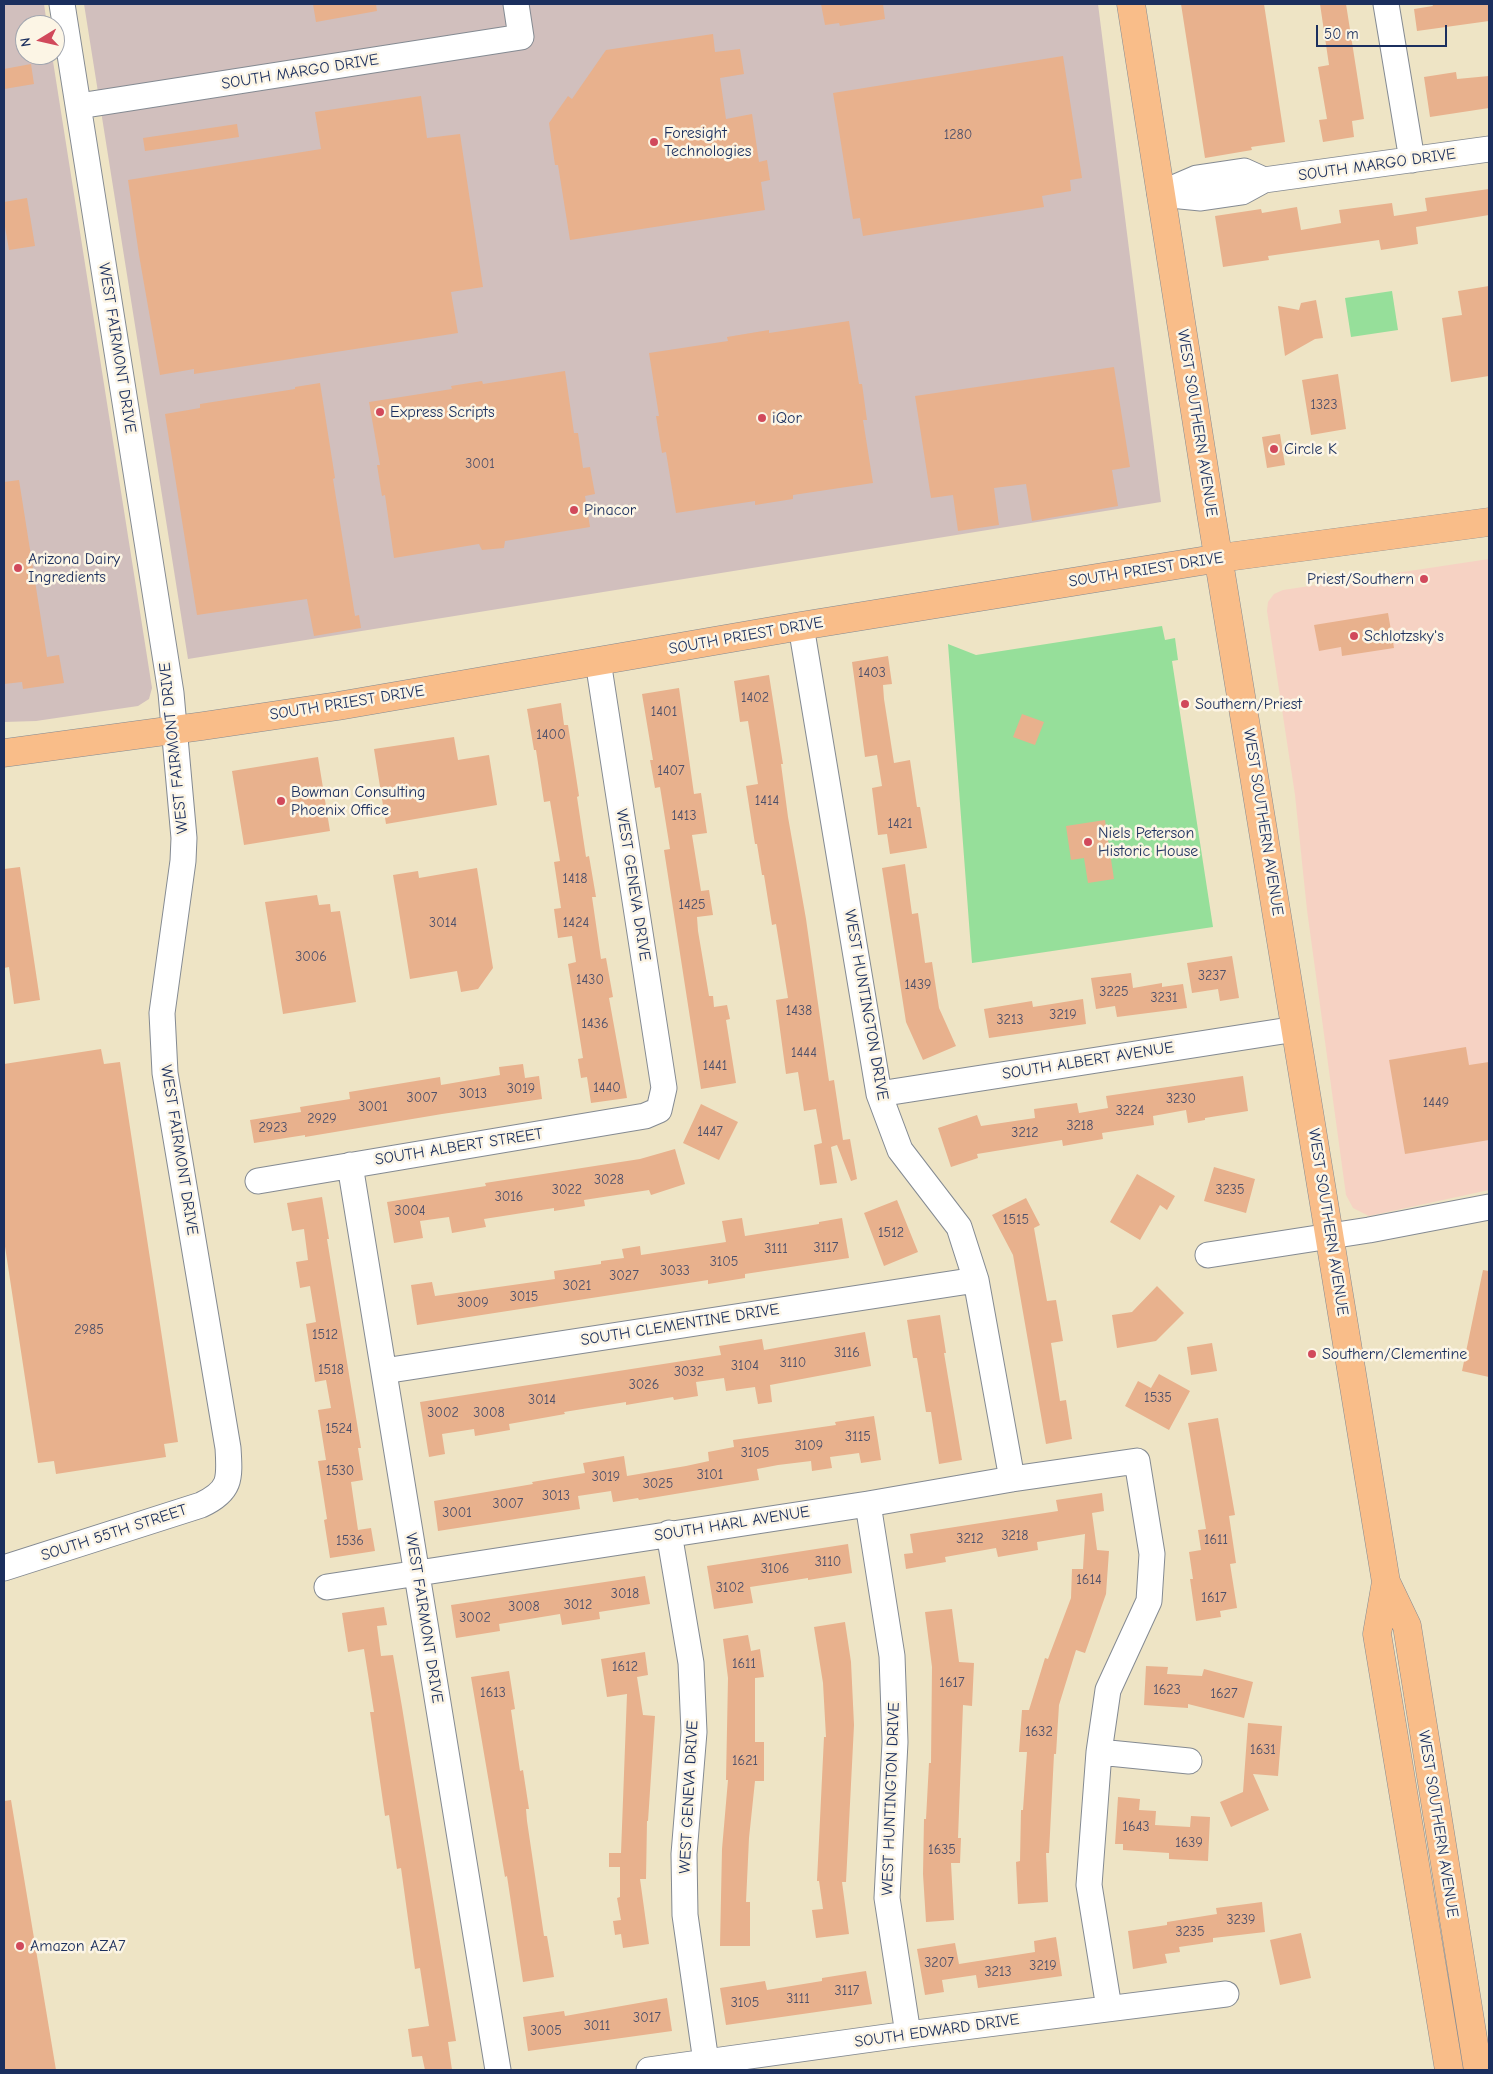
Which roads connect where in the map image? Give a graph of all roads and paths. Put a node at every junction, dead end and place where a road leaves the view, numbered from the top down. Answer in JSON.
{"nodes":[{"id":1,"x":62,"y":4,"type":"edge"},
{"id":2,"x":516,"y":4,"type":"edge"},
{"id":3,"x":1131,"y":4,"type":"edge"},
{"id":4,"x":1386,"y":4,"type":"edge"},
{"id":5,"x":78,"y":106,"type":"junction"},
{"id":6,"x":1489,"y":149,"type":"edge"},
{"id":7,"x":1412,"y":160,"type":"junction"},
{"id":8,"x":1160,"y":194,"type":"junction"},
{"id":9,"x":1489,"y":522,"type":"edge"},
{"id":10,"x":1220,"y":558,"type":"junction"},
{"id":11,"x":801,"y":626,"type":"junction"},
{"id":12,"x":598,"y":661,"type":"junction"},
{"id":13,"x":175,"y":730,"type":"junction"},
{"id":14,"x":4,"y":753,"type":"edge"},
{"id":15,"x":1296,"y":1029,"type":"junction"},
{"id":16,"x":879,"y":1094,"type":"junction"},
{"id":17,"x":659,"y":1110,"type":"joint"},
{"id":18,"x":350,"y":1165,"type":"junction"},
{"id":19,"x":258,"y":1181,"type":"dead end"},
{"id":20,"x":1489,"y":1207,"type":"edge"},
{"id":21,"x":1330,"y":1236,"type":"junction"},
{"id":22,"x":1208,"y":1256,"type":"dead end"},
{"id":23,"x":976,"y":1280,"type":"junction"},
{"id":24,"x":384,"y":1371,"type":"junction"},
{"id":25,"x":1012,"y":1479,"type":"junction"},
{"id":26,"x":222,"y":1492,"type":"joint"},
{"id":27,"x":868,"y":1504,"type":"junction"},
{"id":28,"x":669,"y":1533,"type":"junction"},
{"id":29,"x":4,"y":1568,"type":"edge"},
{"id":30,"x":417,"y":1573,"type":"junction"},
{"id":31,"x":1386,"y":1582,"type":"junction"},
{"id":32,"x":327,"y":1587,"type":"dead end"},
{"id":33,"x":1099,"y":1752,"type":"junction"},
{"id":34,"x":1189,"y":1762,"type":"dead end"},
{"id":35,"x":1226,"y":1994,"type":"dead end"},
{"id":36,"x":1109,"y":2008,"type":"junction"},
{"id":37,"x":908,"y":2034,"type":"junction"},
{"id":38,"x":706,"y":2062,"type":"junction"},
{"id":39,"x":498,"y":2070,"type":"edge"},
{"id":40,"x":649,"y":2070,"type":"edge"},
{"id":41,"x":1449,"y":2070,"type":"edge"},
{"id":42,"x":1478,"y":2070,"type":"edge"}],
"edges":[{"from":1,"to":5,"type":"street","name":"WEST FAIRMONT DRIVE"},
{"from":2,"to":5,"type":"street","name":"SOUTH MARGO DRIVE"},
{"from":3,"to":8,"type":"main road","name":"WEST SOUTHERN AVENUE"},
{"from":4,"to":7,"type":"street"},
{"from":5,"to":13,"type":"street","name":"WEST FAIRMONT DRIVE"},
{"from":6,"to":7,"type":"street","name":"SOUTH MARGO DRIVE"},
{"from":7,"to":8,"type":"street","name":"SOUTH MARGO DRIVE"},
{"from":8,"to":10,"type":"main road","name":"WEST SOUTHERN AVENUE"},
{"from":9,"to":10,"type":"main road","name":"SOUTH PRIEST DRIVE"},
{"from":10,"to":11,"type":"main road","name":"SOUTH PRIEST DRIVE"},
{"from":10,"to":15,"type":"main road","name":"WEST SOUTHERN AVENUE"},
{"from":11,"to":12,"type":"main road","name":"SOUTH PRIEST DRIVE"},
{"from":11,"to":16,"type":"street","name":"WEST HUNTINGTON DRIVE"},
{"from":12,"to":13,"type":"main road","name":"SOUTH PRIEST DRIVE"},
{"from":12,"to":17,"type":"street","name":"WEST GENEVA DRIVE"},
{"from":13,"to":14,"type":"main road","name":"SOUTH PRIEST DRIVE"},
{"from":13,"to":26,"type":"street","name":"WEST FAIRMONT DRIVE"},
{"from":15,"to":16,"type":"street","name":"SOUTH ALBERT AVENUE"},
{"from":15,"to":21,"type":"main road","name":"WEST SOUTHERN AVENUE"},
{"from":16,"to":23,"type":"street","name":"WEST HUNTINGTON DRIVE"},
{"from":17,"to":18,"type":"street","name":"SOUTH ALBERT STREET"},
{"from":18,"to":19,"type":"street","name":"SOUTH ALBERT STREET"},
{"from":18,"to":24,"type":"street","name":"WEST FAIRMONT DRIVE"},
{"from":20,"to":21,"type":"street"},
{"from":21,"to":22,"type":"street"},
{"from":21,"to":31,"type":"main road","name":"WEST SOUTHERN AVENUE"},
{"from":23,"to":24,"type":"street","name":"SOUTH CLEMENTINE DRIVE"},
{"from":23,"to":25,"type":"street","name":"WEST HUNTINGTON DRIVE"},
{"from":24,"to":30,"type":"street","name":"WEST FAIRMONT DRIVE"},
{"from":25,"to":27,"type":"street","name":"SOUTH HARL AVENUE"},
{"from":25,"to":33,"type":"street","name":"SOUTH HARL AVENUE"},
{"from":26,"to":29,"type":"street","name":"SOUTH 55TH STREET"},
{"from":27,"to":28,"type":"street","name":"SOUTH HARL AVENUE"},
{"from":27,"to":37,"type":"street","name":"WEST HUNTINGTON DRIVE"},
{"from":28,"to":30,"type":"street","name":"SOUTH HARL AVENUE"},
{"from":28,"to":38,"type":"street","name":"WEST GENEVA DRIVE"},
{"from":30,"to":32,"type":"street","name":"SOUTH HARL AVENUE"},
{"from":30,"to":39,"type":"street","name":"WEST FAIRMONT DRIVE"},
{"from":31,"to":41,"type":"main road","name":"WEST SOUTHERN AVENUE"},
{"from":31,"to":42,"type":"main road","name":"WEST SOUTHERN AVENUE"},
{"from":33,"to":34,"type":"street"},
{"from":33,"to":36,"type":"street"},
{"from":35,"to":36,"type":"street","name":"SOUTH EDWARD DRIVE"},
{"from":36,"to":37,"type":"street","name":"SOUTH EDWARD DRIVE"},
{"from":37,"to":38,"type":"street","name":"SOUTH EDWARD DRIVE"},
{"from":38,"to":40,"type":"street","name":"SOUTH EDWARD DRIVE"}]}
